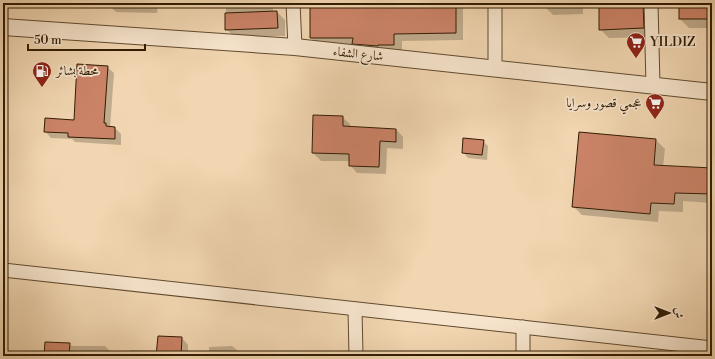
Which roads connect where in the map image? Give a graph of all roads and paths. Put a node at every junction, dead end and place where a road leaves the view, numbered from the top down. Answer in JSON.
{"nodes":[{"id":1,"x":293,"y":3,"type":"edge"},
{"id":2,"x":495,"y":3,"type":"edge"},
{"id":3,"x":651,"y":3,"type":"edge"},
{"id":4,"x":3,"y":27,"type":"edge"},
{"id":5,"x":295,"y":48,"type":"junction"},
{"id":6,"x":495,"y":69,"type":"junction"},
{"id":7,"x":654,"y":86,"type":"junction"},
{"id":8,"x":712,"y":92,"type":"edge"},
{"id":9,"x":3,"y":270,"type":"edge"},
{"id":10,"x":355,"y":309,"type":"junction"},
{"id":11,"x":523,"y":327,"type":"junction"},
{"id":12,"x":712,"y":348,"type":"edge"},
{"id":13,"x":686,"y":350,"type":"edge"},
{"id":14,"x":356,"y":356,"type":"edge"},
{"id":15,"x":523,"y":356,"type":"edge"}],
"edges":[{"from":1,"to":5,"type":"street"},
{"from":2,"to":6,"type":"street"},
{"from":3,"to":7,"type":"street"},
{"from":4,"to":5,"type":"street","name":"شارع الشفاء"},
{"from":5,"to":6,"type":"street","name":"شارع الشفاء"},
{"from":6,"to":7,"type":"street","name":"شارع الشفاء"},
{"from":7,"to":8,"type":"street","name":"شارع الشفاء"},
{"from":9,"to":10,"type":"street"},
{"from":10,"to":11,"type":"street"},
{"from":10,"to":14,"type":"street"},
{"from":11,"to":13,"type":"street"},
{"from":11,"to":15,"type":"street"},
{"from":12,"to":13,"type":"street"}]}
